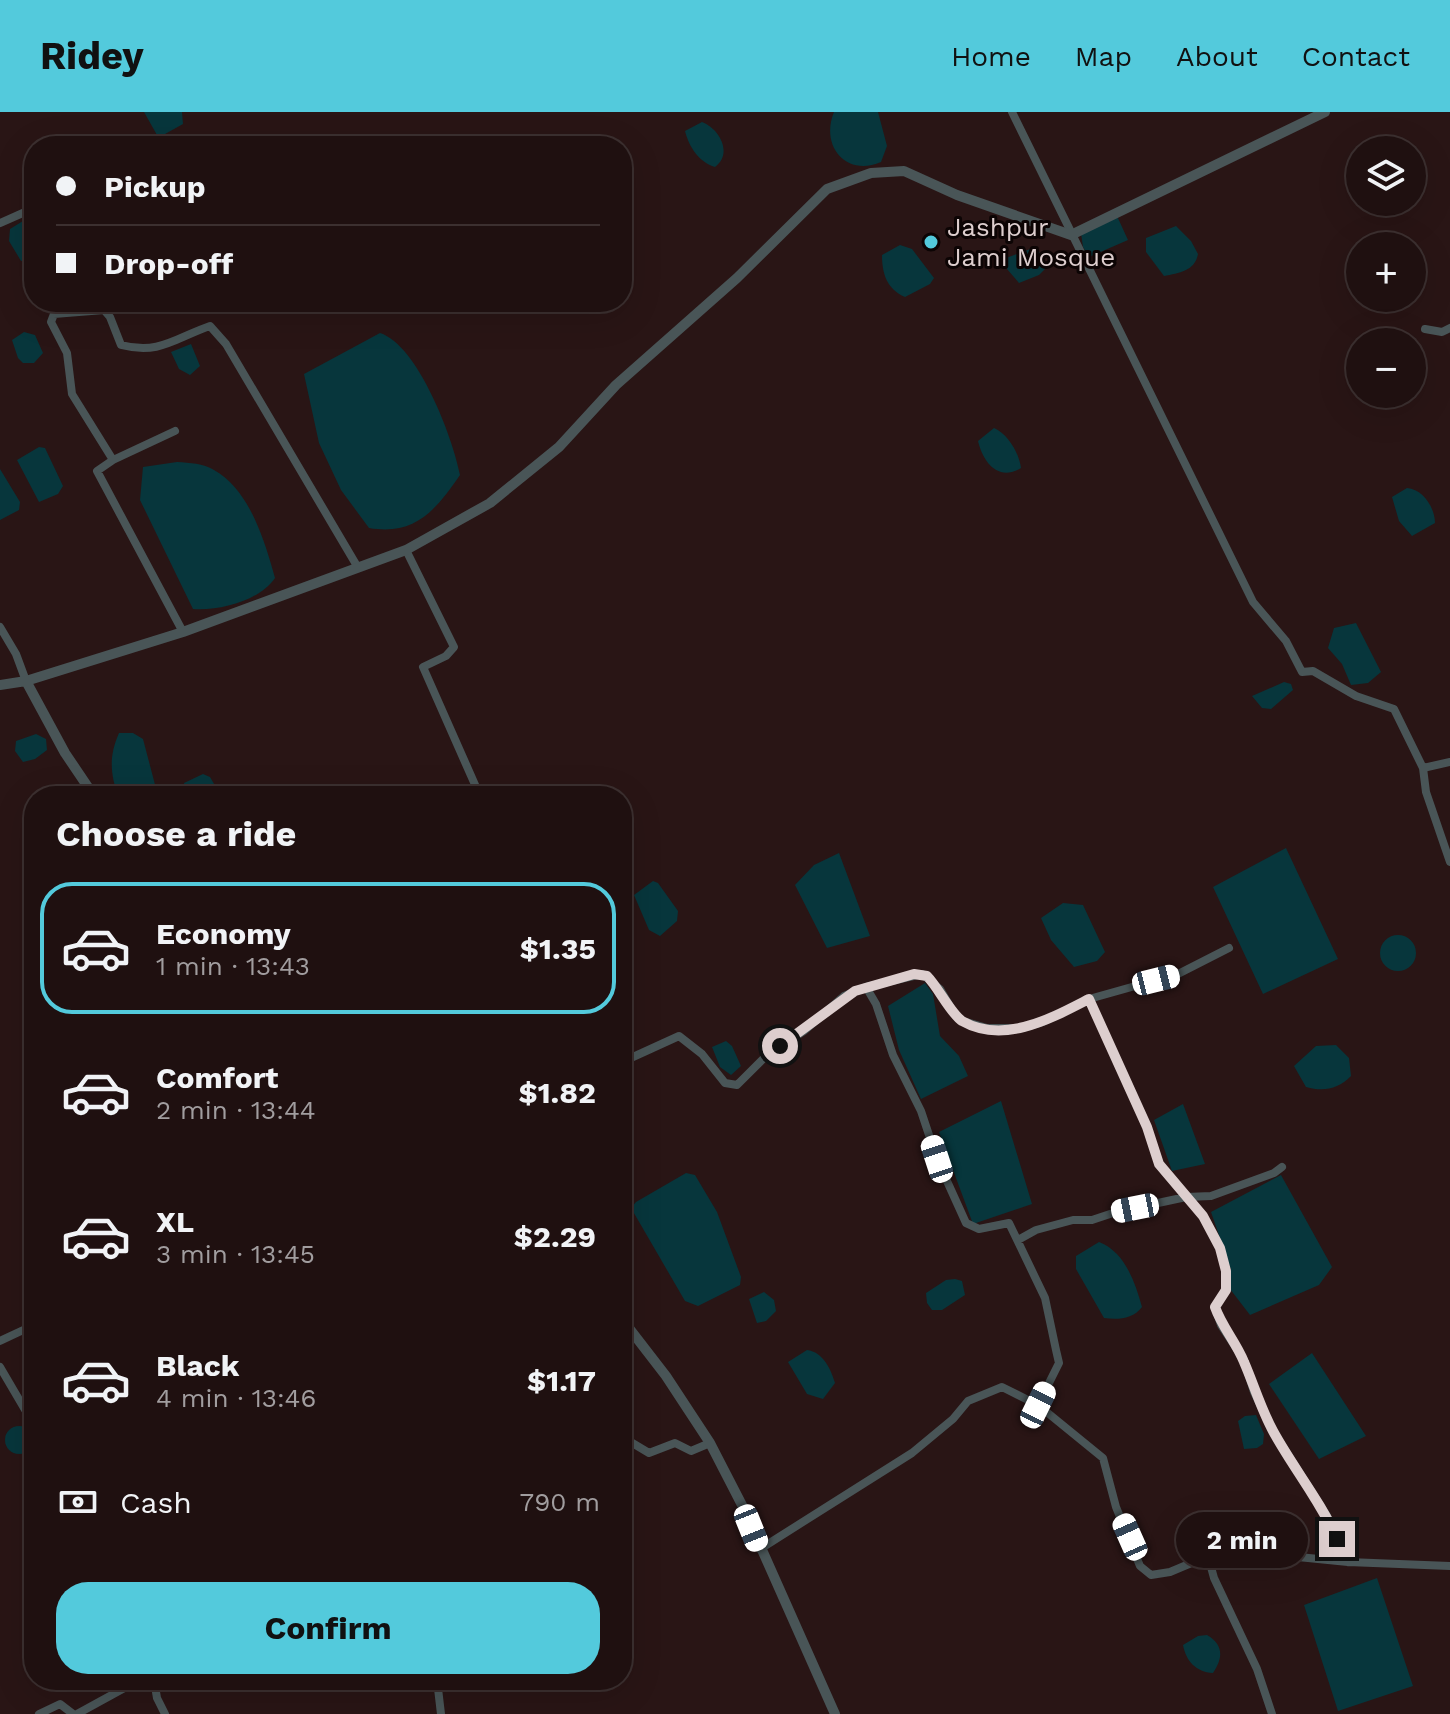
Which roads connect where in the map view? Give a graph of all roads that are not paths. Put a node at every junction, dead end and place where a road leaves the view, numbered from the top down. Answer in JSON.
{"nodes":[{"id":1,"x":1012,"y":112,"type":"edge"},
{"id":2,"x":1325,"y":112,"type":"edge"},
{"id":3,"x":24,"y":212,"type":"edge"},
{"id":4,"x":0,"y":223,"type":"edge"},
{"id":5,"x":1071,"y":235,"type":"junction"},
{"id":6,"x":76,"y":312,"type":"edge"},
{"id":7,"x":106,"y":312,"type":"edge"},
{"id":8,"x":1450,"y":328,"type":"edge"},
{"id":9,"x":1426,"y":329,"type":"edge"},
{"id":10,"x":175,"y":431,"type":"dead end"},
{"id":11,"x":113,"y":460,"type":"junction"},
{"id":12,"x":406,"y":550,"type":"junction"},
{"id":13,"x":357,"y":566,"type":"junction"},
{"id":14,"x":0,"y":627,"type":"edge"},
{"id":15,"x":183,"y":632,"type":"junction"},
{"id":16,"x":26,"y":681,"type":"junction"},
{"id":17,"x":0,"y":685,"type":"edge"},
{"id":18,"x":1450,"y":762,"type":"edge"},
{"id":19,"x":1423,"y":768,"type":"junction"},
{"id":20,"x":87,"y":786,"type":"edge"},
{"id":21,"x":476,"y":786,"type":"edge"},
{"id":22,"x":1450,"y":862,"type":"edge"},
{"id":23,"x":1229,"y":948,"type":"dead end"},
{"id":24,"x":866,"y":987,"type":"junction"},
{"id":25,"x":1089,"y":999,"type":"junction"},
{"id":26,"x":632,"y":1057,"type":"edge"},
{"id":27,"x":1282,"y":1167,"type":"dead end"},
{"id":28,"x":1186,"y":1197,"type":"junction"},
{"id":29,"x":1018,"y":1240,"type":"junction"},
{"id":30,"x":24,"y":1330,"type":"edge"},
{"id":31,"x":632,"y":1332,"type":"edge"},
{"id":32,"x":0,"y":1341,"type":"edge"},
{"id":33,"x":0,"y":1367,"type":"edge"},
{"id":34,"x":1038,"y":1405,"type":"junction"},
{"id":35,"x":24,"y":1408,"type":"edge"},
{"id":36,"x":632,"y":1443,"type":"edge"},
{"id":37,"x":710,"y":1443,"type":"junction"},
{"id":38,"x":760,"y":1549,"type":"junction"},
{"id":39,"x":1208,"y":1556,"type":"junction"},
{"id":40,"x":1348,"y":1562,"type":"junction"},
{"id":41,"x":1450,"y":1566,"type":"edge"},
{"id":42,"x":120,"y":1690,"type":"edge"},
{"id":43,"x":156,"y":1690,"type":"edge"},
{"id":44,"x":438,"y":1690,"type":"edge"},
{"id":45,"x":39,"y":1714,"type":"edge"},
{"id":46,"x":75,"y":1714,"type":"edge"},
{"id":47,"x":165,"y":1714,"type":"edge"},
{"id":48,"x":441,"y":1714,"type":"edge"},
{"id":49,"x":835,"y":1714,"type":"edge"},
{"id":50,"x":1272,"y":1714,"type":"edge"}],
"edges":[{"from":1,"to":5,"type":"street"},
{"from":2,"to":5,"type":"street"},
{"from":3,"to":4,"type":"street"},
{"from":5,"to":12,"type":"street"},
{"from":5,"to":19,"type":"street"},
{"from":6,"to":11,"type":"street"},
{"from":7,"to":13,"type":"street"},
{"from":8,"to":9,"type":"street"},
{"from":10,"to":11,"type":"street"},
{"from":11,"to":15,"type":"street"},
{"from":12,"to":13,"type":"street"},
{"from":12,"to":21,"type":"street"},
{"from":13,"to":15,"type":"street"},
{"from":14,"to":16,"type":"street"},
{"from":15,"to":16,"type":"street"},
{"from":16,"to":17,"type":"street"},
{"from":16,"to":20,"type":"street"},
{"from":18,"to":19,"type":"street"},
{"from":19,"to":22,"type":"street"},
{"from":23,"to":25,"type":"street"},
{"from":24,"to":25,"type":"street"},
{"from":24,"to":26,"type":"street"},
{"from":24,"to":29,"type":"street"},
{"from":25,"to":28,"type":"street"},
{"from":27,"to":28,"type":"street"},
{"from":28,"to":29,"type":"street"},
{"from":28,"to":40,"type":"street"},
{"from":29,"to":34,"type":"street"},
{"from":30,"to":32,"type":"street"},
{"from":31,"to":37,"type":"street"},
{"from":33,"to":35,"type":"street"},
{"from":34,"to":38,"type":"street"},
{"from":34,"to":39,"type":"street"},
{"from":36,"to":37,"type":"street"},
{"from":37,"to":38,"type":"street"},
{"from":38,"to":49,"type":"street"},
{"from":39,"to":40,"type":"street"},
{"from":39,"to":50,"type":"street"},
{"from":40,"to":41,"type":"street"},
{"from":42,"to":46,"type":"street"},
{"from":43,"to":47,"type":"street"},
{"from":44,"to":48,"type":"street"},
{"from":45,"to":46,"type":"street"}]}
